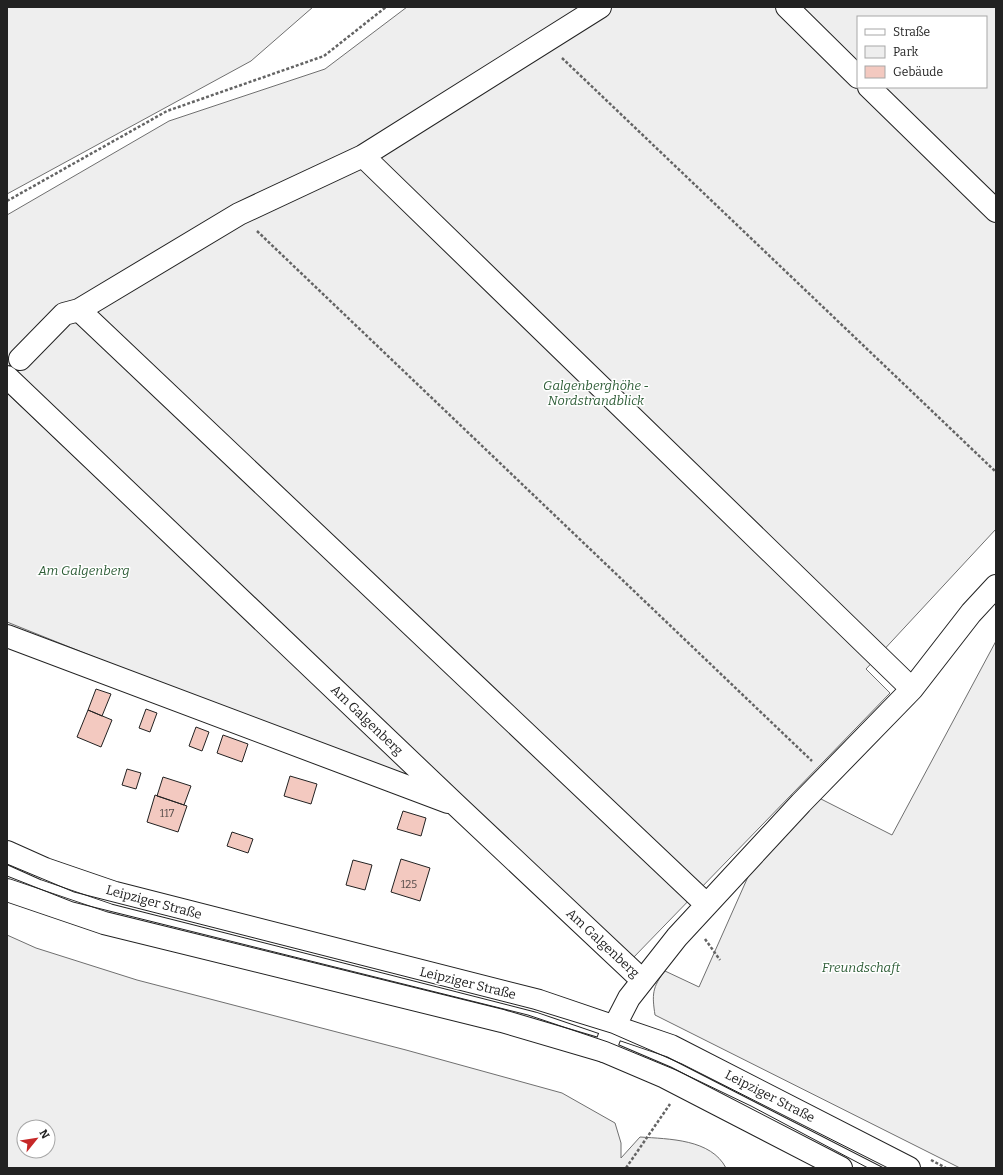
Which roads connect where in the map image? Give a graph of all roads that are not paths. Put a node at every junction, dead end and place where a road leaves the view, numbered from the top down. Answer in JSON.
{"nodes":[{"id":1,"x":600,"y":7,"type":"edge"},
{"id":2,"x":787,"y":7,"type":"edge"},
{"id":3,"x":857,"y":76,"type":"edge"},
{"id":4,"x":870,"y":88,"type":"edge"},
{"id":5,"x":363,"y":156,"type":"junction"},
{"id":6,"x":996,"y":211,"type":"edge"},
{"id":7,"x":79,"y":310,"type":"junction"},
{"id":8,"x":20,"y":359,"type":"dead end"},
{"id":9,"x":7,"y":377,"type":"edge"},
{"id":10,"x":996,"y":586,"type":"edge"},
{"id":11,"x":7,"y":636,"type":"edge"},
{"id":12,"x":912,"y":689,"type":"junction"},
{"id":13,"x":456,"y":805,"type":"junction"},
{"id":14,"x":7,"y":852,"type":"edge"},
{"id":15,"x":7,"y":890,"type":"edge"},
{"id":16,"x":706,"y":904,"type":"junction"},
{"id":17,"x":642,"y":980,"type":"junction"},
{"id":18,"x":615,"y":1026,"type":"junction"},
{"id":19,"x":604,"y":1051,"type":"junction"},
{"id":20,"x":841,"y":1168,"type":"edge"},
{"id":21,"x":909,"y":1168,"type":"edge"}],
"edges":[{"from":1,"to":5,"type":"main road"},
{"from":2,"to":3,"type":"main road"},
{"from":4,"to":6,"type":"main road"},
{"from":5,"to":7,"type":"main road"},
{"from":5,"to":12,"type":"main road"},
{"from":7,"to":8,"type":"main road"},
{"from":7,"to":16,"type":"main road"},
{"from":9,"to":13,"type":"main road","name":"Am Galgenberg"},
{"from":10,"to":12,"type":"main road"},
{"from":11,"to":13,"type":"main road"},
{"from":12,"to":16,"type":"main road"},
{"from":13,"to":17,"type":"main road","name":"Am Galgenberg"},
{"from":14,"to":18,"type":"main road","name":"Leipziger Straße"},
{"from":15,"to":19,"type":"main road"},
{"from":16,"to":17,"type":"main road"},
{"from":17,"to":18,"type":"main road"},
{"from":18,"to":19,"type":"main road"},
{"from":18,"to":21,"type":"main road","name":"Leipziger Straße"},
{"from":19,"to":20,"type":"main road"}]}
